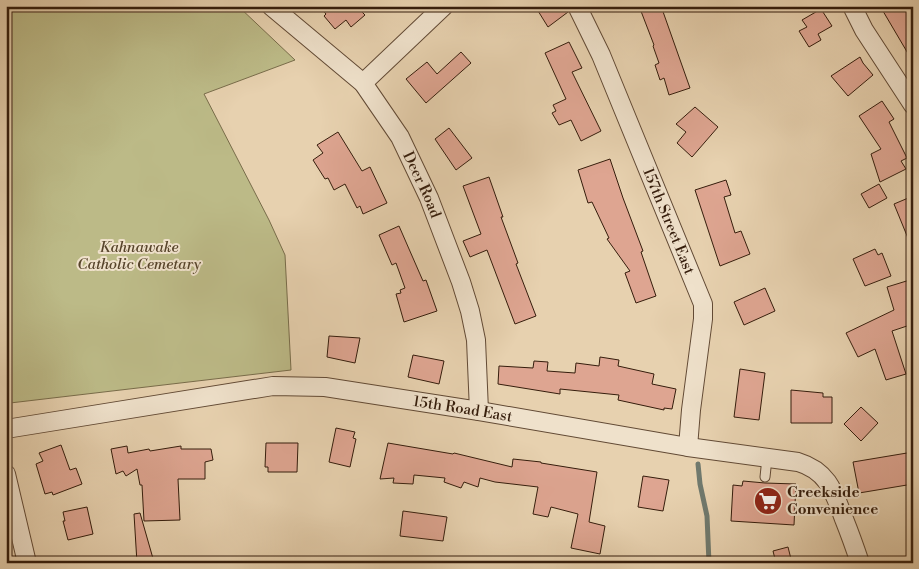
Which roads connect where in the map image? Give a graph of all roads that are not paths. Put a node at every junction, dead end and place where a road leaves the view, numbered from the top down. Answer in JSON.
{"nodes":[{"id":1,"x":271,"y":6,"type":"edge"},
{"id":2,"x":444,"y":6,"type":"edge"},
{"id":3,"x":576,"y":6,"type":"edge"},
{"id":4,"x":852,"y":6,"type":"edge"},
{"id":5,"x":363,"y":83,"type":"junction"},
{"id":6,"x":913,"y":105,"type":"edge"},
{"id":7,"x":480,"y":411,"type":"junction"},
{"id":8,"x":6,"y":429,"type":"edge"},
{"id":9,"x":688,"y":447,"type":"junction"},
{"id":10,"x":767,"y":458,"type":"junction"},
{"id":11,"x":6,"y":474,"type":"edge"},
{"id":12,"x":765,"y":478,"type":"dead end"},
{"id":13,"x":27,"y":563,"type":"edge"},
{"id":14,"x":860,"y":563,"type":"edge"}],
"edges":[{"from":1,"to":5,"type":"street","name":"Deer Road"},
{"from":2,"to":5,"type":"street"},
{"from":3,"to":9,"type":"street","name":"157th Street East"},
{"from":4,"to":6,"type":"street"},
{"from":5,"to":7,"type":"street","name":"Deer Road"},
{"from":7,"to":8,"type":"street","name":"15th Road East"},
{"from":7,"to":9,"type":"street","name":"15th Road East"},
{"from":9,"to":10,"type":"street","name":"15th Road East"},
{"from":10,"to":12,"type":"lane"},
{"from":10,"to":14,"type":"street","name":"15th Road East"},
{"from":11,"to":13,"type":"street"}]}
